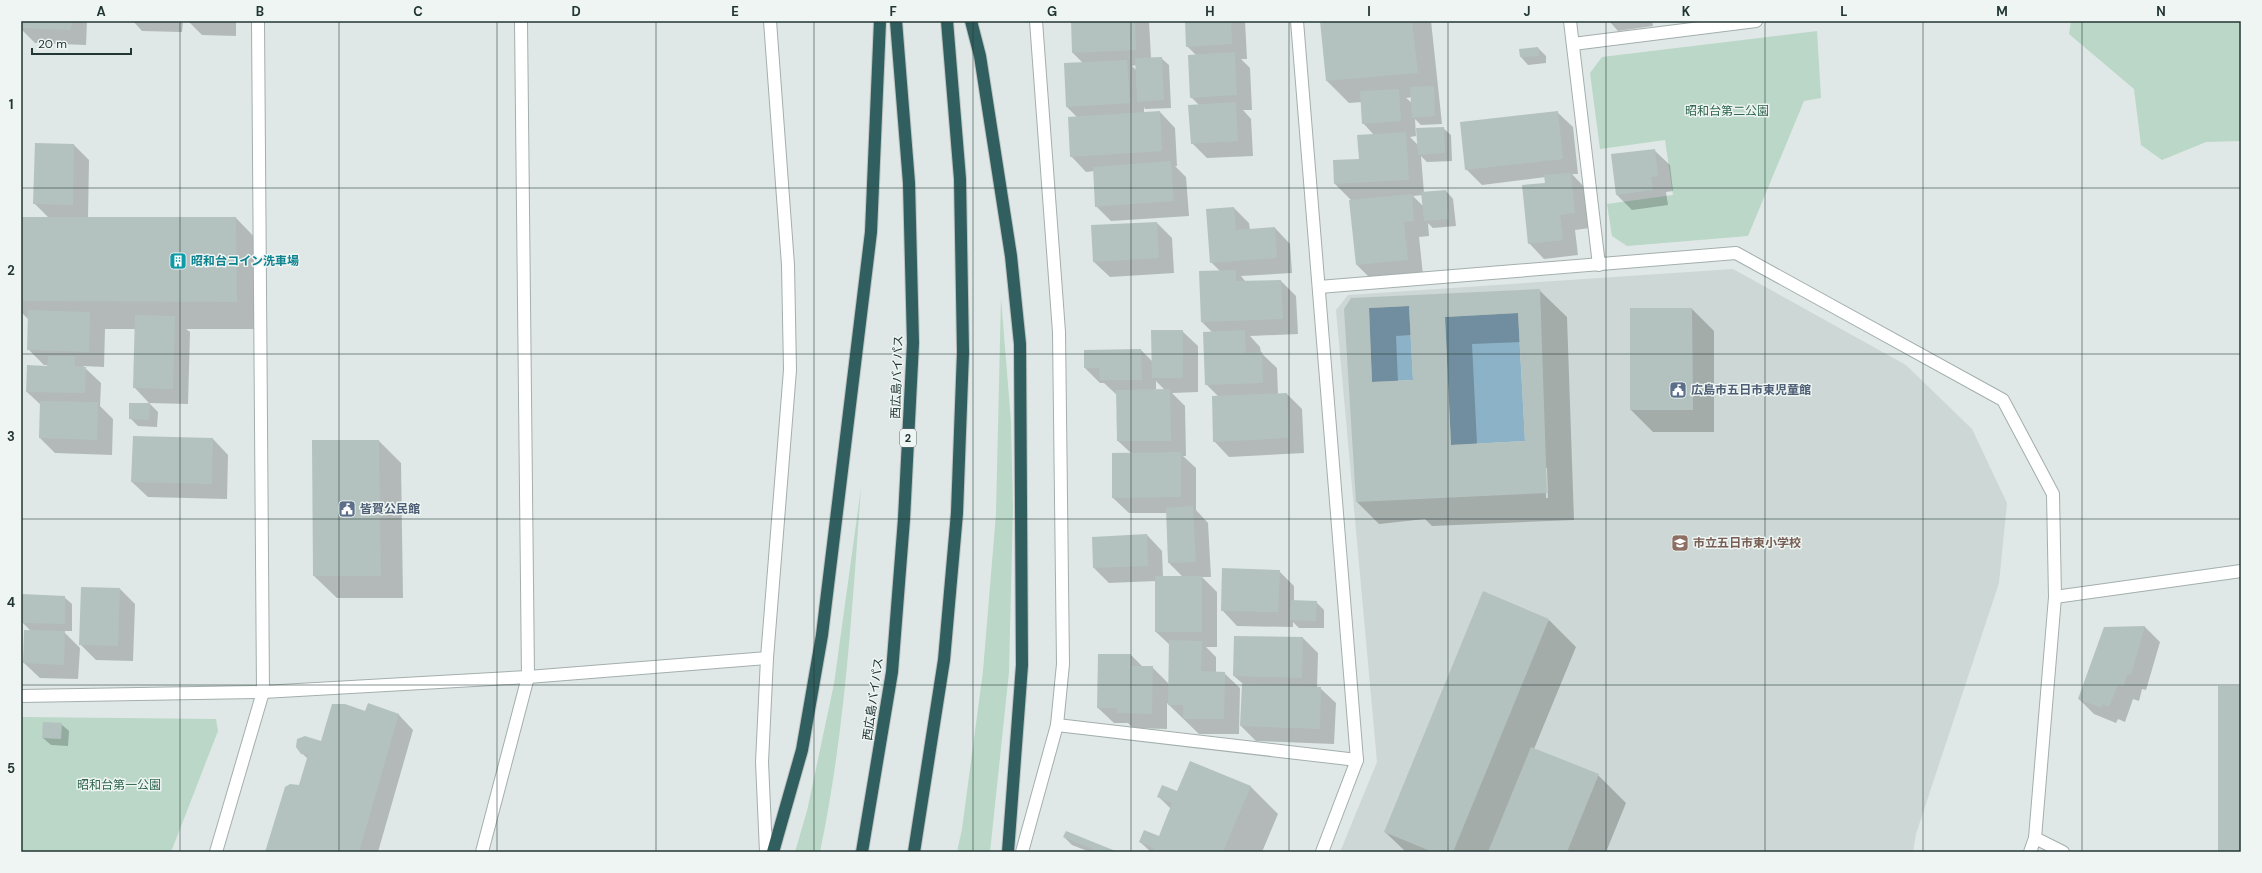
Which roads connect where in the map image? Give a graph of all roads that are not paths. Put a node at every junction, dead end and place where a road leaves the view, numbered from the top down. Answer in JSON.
{"nodes":[{"id":1,"x":258,"y":21,"type":"edge"},
{"id":2,"x":521,"y":21,"type":"edge"},
{"id":3,"x":770,"y":21,"type":"edge"},
{"id":4,"x":880,"y":21,"type":"edge"},
{"id":5,"x":896,"y":21,"type":"edge"},
{"id":6,"x":947,"y":21,"type":"edge"},
{"id":7,"x":971,"y":21,"type":"edge"},
{"id":8,"x":1036,"y":21,"type":"edge"},
{"id":9,"x":1297,"y":21,"type":"edge"},
{"id":10,"x":1570,"y":21,"type":"edge"},
{"id":11,"x":1756,"y":21,"type":"edge"},
{"id":12,"x":1573,"y":44,"type":"junction"},
{"id":13,"x":1599,"y":265,"type":"junction"},
{"id":14,"x":1318,"y":287,"type":"junction"},
{"id":15,"x":2241,"y":571,"type":"edge"},
{"id":16,"x":2055,"y":598,"type":"junction"},
{"id":17,"x":767,"y":658,"type":"junction"},
{"id":18,"x":528,"y":677,"type":"junction"},
{"id":19,"x":263,"y":692,"type":"junction"},
{"id":20,"x":21,"y":696,"type":"edge"},
{"id":21,"x":1057,"y":725,"type":"junction"},
{"id":22,"x":1357,"y":760,"type":"junction"},
{"id":23,"x":2035,"y":838,"type":"junction"},
{"id":24,"x":216,"y":852,"type":"edge"},
{"id":25,"x":482,"y":852,"type":"edge"},
{"id":26,"x":766,"y":852,"type":"edge"},
{"id":27,"x":773,"y":852,"type":"edge"},
{"id":28,"x":862,"y":852,"type":"edge"},
{"id":29,"x":914,"y":852,"type":"edge"},
{"id":30,"x":1008,"y":852,"type":"edge"},
{"id":31,"x":1022,"y":852,"type":"edge"},
{"id":32,"x":1322,"y":852,"type":"edge"},
{"id":33,"x":2030,"y":852,"type":"edge"},
{"id":34,"x":2063,"y":852,"type":"edge"}],
"edges":[{"from":1,"to":19,"type":"street"},
{"from":2,"to":18,"type":"street"},
{"from":3,"to":17,"type":"street"},
{"from":4,"to":27,"type":"highway"},
{"from":5,"to":28,"type":"highway","name":"西広島バイパス","number":"2"},
{"from":6,"to":29,"type":"highway"},
{"from":7,"to":30,"type":"highway"},
{"from":8,"to":21,"type":"street"},
{"from":9,"to":14,"type":"street"},
{"from":10,"to":12,"type":"street"},
{"from":11,"to":12,"type":"street"},
{"from":12,"to":13,"type":"street"},
{"from":13,"to":14,"type":"street"},
{"from":13,"to":16,"type":"street"},
{"from":14,"to":22,"type":"street"},
{"from":15,"to":16,"type":"street"},
{"from":16,"to":23,"type":"street"},
{"from":17,"to":18,"type":"street"},
{"from":17,"to":26,"type":"street"},
{"from":18,"to":19,"type":"street"},
{"from":18,"to":25,"type":"street"},
{"from":19,"to":20,"type":"street"},
{"from":19,"to":24,"type":"street"},
{"from":21,"to":22,"type":"street"},
{"from":21,"to":31,"type":"street"},
{"from":22,"to":32,"type":"street"},
{"from":23,"to":33,"type":"street"},
{"from":23,"to":34,"type":"street"}]}
